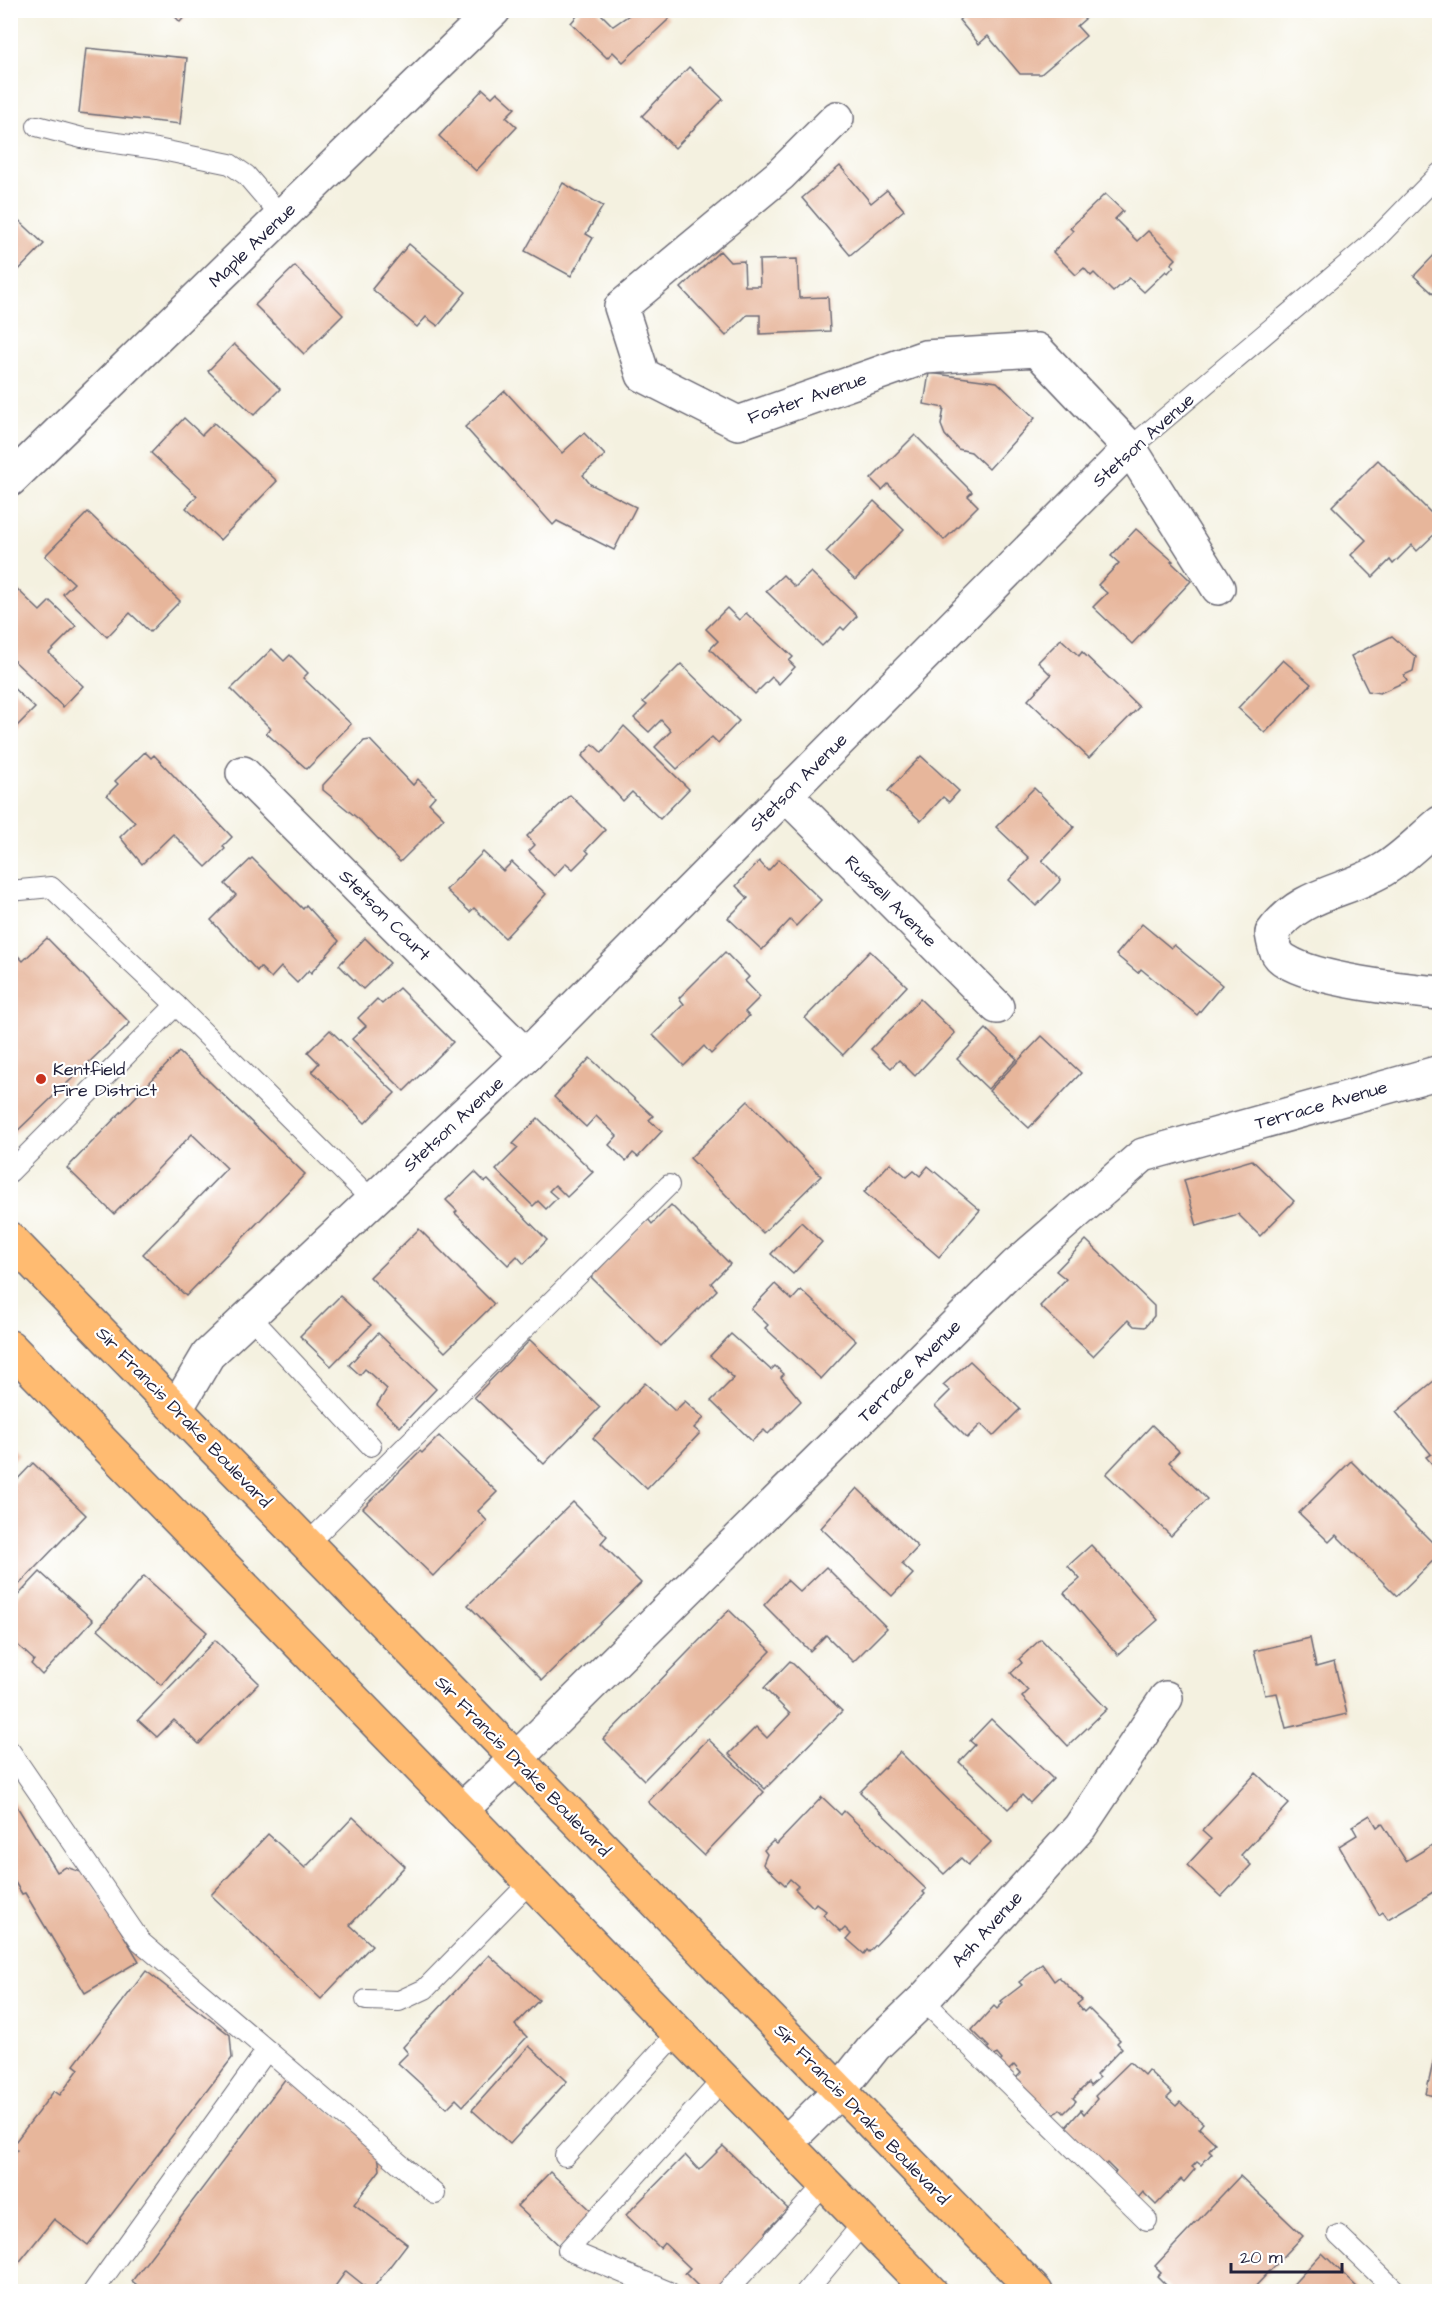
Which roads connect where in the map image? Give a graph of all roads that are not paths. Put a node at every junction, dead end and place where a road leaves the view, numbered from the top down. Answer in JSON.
{"nodes":[{"id":1,"x":494,"y":10,"type":"edge"},
{"id":2,"x":837,"y":118,"type":"dead end"},
{"id":3,"x":37,"y":126,"type":"dead end"},
{"id":4,"x":1440,"y":173,"type":"edge"},
{"id":5,"x":281,"y":216,"type":"junction"},
{"id":6,"x":1130,"y":448,"type":"junction"},
{"id":7,"x":10,"y":480,"type":"edge"},
{"id":8,"x":1218,"y":588,"type":"dead end"},
{"id":9,"x":243,"y":773,"type":"dead end"},
{"id":10,"x":785,"y":794,"type":"junction"},
{"id":11,"x":1440,"y":823,"type":"edge"},
{"id":12,"x":10,"y":891,"type":"edge"},
{"id":13,"x":1440,"y":993,"type":"edge"},
{"id":14,"x":176,"y":1005,"type":"junction"},
{"id":15,"x":997,"y":1007,"type":"dead end"},
{"id":16,"x":526,"y":1056,"type":"junction"},
{"id":17,"x":1440,"y":1072,"type":"edge"},
{"id":18,"x":10,"y":1172,"type":"edge"},
{"id":19,"x":669,"y":1185,"type":"dead end"},
{"id":20,"x":372,"y":1200,"type":"junction"},
{"id":21,"x":10,"y":1239,"type":"edge"},
{"id":22,"x":248,"y":1314,"type":"junction"},
{"id":23,"x":10,"y":1347,"type":"edge"},
{"id":24,"x":176,"y":1408,"type":"junction"},
{"id":25,"x":371,"y":1446,"type":"dead end"},
{"id":26,"x":307,"y":1544,"type":"junction"},
{"id":27,"x":1166,"y":1698,"type":"dead end"},
{"id":28,"x":10,"y":1751,"type":"edge"},
{"id":29,"x":516,"y":1759,"type":"junction"},
{"id":30,"x":462,"y":1810,"type":"junction"},
{"id":31,"x":531,"y":1881,"type":"junction"},
{"id":32,"x":366,"y":2000,"type":"dead end"},
{"id":33,"x":923,"y":2000,"type":"junction"},
{"id":34,"x":678,"y":2032,"type":"junction"},
{"id":35,"x":267,"y":2050,"type":"junction"},
{"id":36,"x":724,"y":2078,"type":"junction"},
{"id":37,"x":839,"y":2091,"type":"junction"},
{"id":38,"x":786,"y":2143,"type":"junction"},
{"id":39,"x":565,"y":2156,"type":"dead end"},
{"id":40,"x":825,"y":2183,"type":"junction"},
{"id":41,"x":435,"y":2194,"type":"dead end"},
{"id":42,"x":1147,"y":2220,"type":"dead end"},
{"id":43,"x":864,"y":2222,"type":"junction"},
{"id":44,"x":1338,"y":2235,"type":"dead end"},
{"id":45,"x":93,"y":2292,"type":"edge"},
{"id":46,"x":669,"y":2292,"type":"edge"},
{"id":47,"x":726,"y":2292,"type":"edge"},
{"id":48,"x":806,"y":2292,"type":"edge"},
{"id":49,"x":932,"y":2292,"type":"edge"},
{"id":50,"x":1036,"y":2292,"type":"edge"},
{"id":51,"x":1396,"y":2292,"type":"edge"}],
"edges":[{"from":1,"to":5,"type":"street","name":"Maple Avenue"},
{"from":2,"to":6,"type":"street","name":"Foster Avenue"},
{"from":3,"to":5,"type":"lane"},
{"from":4,"to":6,"type":"lane","name":"Stetson Avenue"},
{"from":5,"to":7,"type":"street","name":"Maple Avenue"},
{"from":6,"to":8,"type":"street","name":"Foster Avenue"},
{"from":6,"to":10,"type":"street","name":"Stetson Avenue"},
{"from":9,"to":16,"type":"street","name":"Stetson Court"},
{"from":10,"to":15,"type":"street","name":"Russell Avenue"},
{"from":10,"to":16,"type":"street","name":"Stetson Avenue"},
{"from":11,"to":13,"type":"street"},
{"from":12,"to":14,"type":"lane"},
{"from":14,"to":18,"type":"lane"},
{"from":14,"to":20,"type":"lane"},
{"from":16,"to":20,"type":"street","name":"Stetson Avenue"},
{"from":17,"to":29,"type":"street","name":"Terrace Avenue"},
{"from":19,"to":26,"type":"lane"},
{"from":20,"to":22,"type":"street","name":"Stetson Avenue"},
{"from":21,"to":24,"type":"main road","name":"Sir Francis Drake Boulevard"},
{"from":22,"to":24,"type":"street","name":"Stetson Avenue"},
{"from":22,"to":25,"type":"lane"},
{"from":23,"to":30,"type":"main road"},
{"from":24,"to":26,"type":"main road","name":"Sir Francis Drake Boulevard"},
{"from":26,"to":29,"type":"main road","name":"Sir Francis Drake Boulevard"},
{"from":27,"to":33,"type":"street","name":"Ash Avenue"},
{"from":28,"to":35,"type":"lane"},
{"from":29,"to":30,"type":"street","name":"Terrace Avenue"},
{"from":29,"to":37,"type":"main road","name":"Sir Francis Drake Boulevard"},
{"from":30,"to":31,"type":"main road"},
{"from":31,"to":32,"type":"lane"},
{"from":31,"to":34,"type":"main road"},
{"from":33,"to":37,"type":"street","name":"Ash Avenue"},
{"from":33,"to":42,"type":"lane"},
{"from":34,"to":36,"type":"main road"},
{"from":34,"to":39,"type":"lane"},
{"from":35,"to":41,"type":"lane"},
{"from":35,"to":45,"type":"lane"},
{"from":36,"to":38,"type":"main road"},
{"from":36,"to":46,"type":"lane"},
{"from":37,"to":38,"type":"street","name":"Ash Avenue"},
{"from":37,"to":50,"type":"main road","name":"Sir Francis Drake Boulevard"},
{"from":38,"to":40,"type":"main road"},
{"from":40,"to":43,"type":"main road"},
{"from":40,"to":47,"type":"lane"},
{"from":43,"to":48,"type":"lane"},
{"from":43,"to":49,"type":"main road"},
{"from":44,"to":51,"type":"lane"}]}
